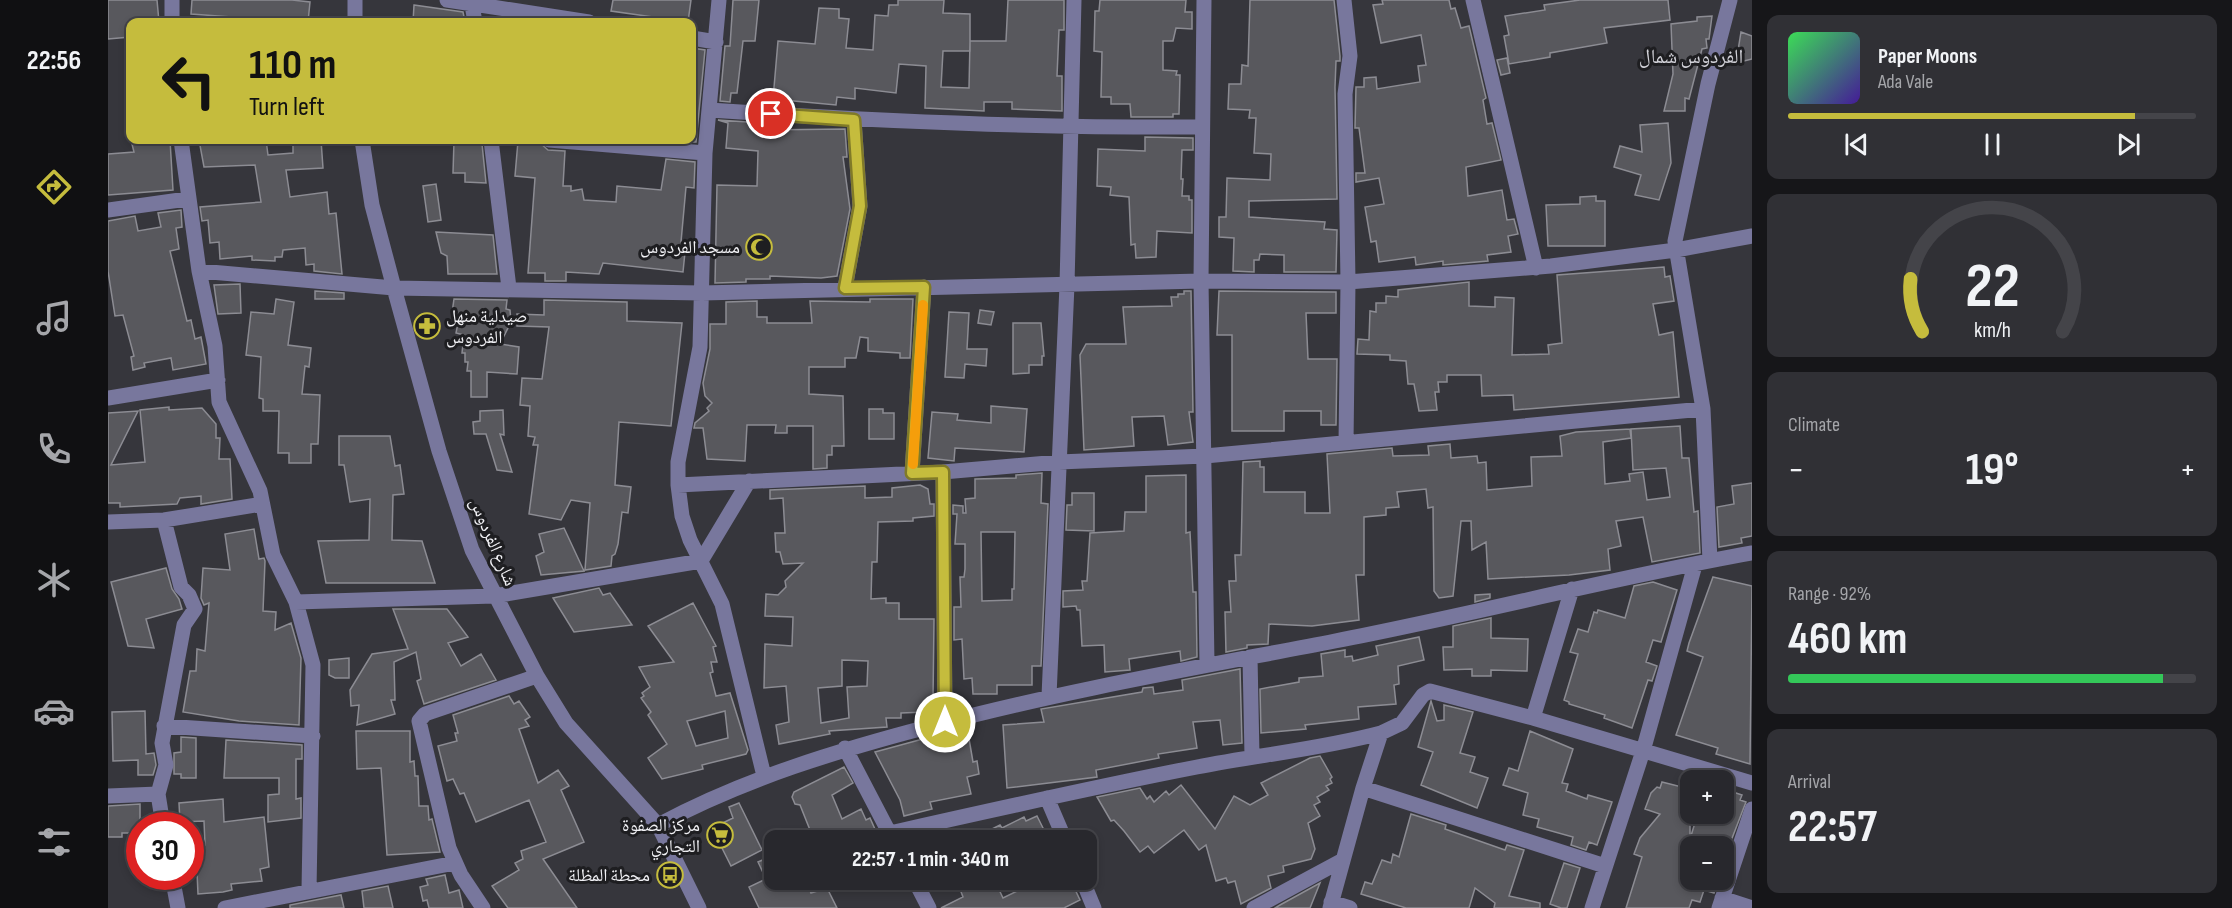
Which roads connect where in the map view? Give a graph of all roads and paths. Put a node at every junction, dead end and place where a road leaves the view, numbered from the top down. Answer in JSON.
{"nodes":[{"id":1,"x":172,"y":0,"type":"edge"},
{"id":2,"x":355,"y":0,"type":"edge"},
{"id":3,"x":447,"y":0,"type":"edge"},
{"id":4,"x":719,"y":0,"type":"edge"},
{"id":5,"x":1074,"y":0,"type":"edge"},
{"id":6,"x":1203,"y":0,"type":"edge"},
{"id":7,"x":1344,"y":0,"type":"edge"},
{"id":8,"x":1473,"y":0,"type":"edge"},
{"id":9,"x":1730,"y":0,"type":"edge"},
{"id":10,"x":472,"y":5,"type":"junction"},
{"id":11,"x":172,"y":18,"type":"edge"},
{"id":12,"x":355,"y":18,"type":"edge"},
{"id":13,"x":474,"y":18,"type":"edge"},
{"id":14,"x":561,"y":18,"type":"edge"},
{"id":15,"x":696,"y":39,"type":"edge"},
{"id":16,"x":716,"y":42,"type":"junction"},
{"id":17,"x":709,"y":110,"type":"junction"},
{"id":18,"x":854,"y":120,"type":"junction"},
{"id":19,"x":1201,"y":127,"type":"junction"},
{"id":20,"x":1071,"y":128,"type":"junction"},
{"id":21,"x":181,"y":144,"type":"edge"},
{"id":22,"x":363,"y":144,"type":"edge"},
{"id":23,"x":491,"y":144,"type":"edge"},
{"id":24,"x":597,"y":144,"type":"edge"},
{"id":25,"x":705,"y":153,"type":"junction"},
{"id":26,"x":187,"y":199,"type":"junction"},
{"id":27,"x":108,"y":210,"type":"edge"},
{"id":28,"x":1752,"y":236,"type":"edge"},
{"id":29,"x":1676,"y":250,"type":"junction"},
{"id":30,"x":1536,"y":267,"type":"junction"},
{"id":31,"x":199,"y":272,"type":"junction"},
{"id":32,"x":1201,"y":281,"type":"junction"},
{"id":33,"x":1348,"y":282,"type":"junction"},
{"id":34,"x":1067,"y":285,"type":"junction"},
{"id":35,"x":924,"y":287,"type":"junction"},
{"id":36,"x":394,"y":288,"type":"junction"},
{"id":37,"x":509,"y":288,"type":"junction"},
{"id":38,"x":845,"y":288,"type":"junction"},
{"id":39,"x":702,"y":293,"type":"junction"},
{"id":40,"x":218,"y":380,"type":"junction"},
{"id":41,"x":108,"y":398,"type":"edge"},
{"id":42,"x":1703,"y":409,"type":"junction"},
{"id":43,"x":1346,"y":443,"type":"junction"},
{"id":44,"x":1205,"y":456,"type":"junction"},
{"id":45,"x":1059,"y":462,"type":"junction"},
{"id":46,"x":943,"y":472,"type":"junction"},
{"id":47,"x":912,"y":473,"type":"junction"},
{"id":48,"x":749,"y":481,"type":"junction"},
{"id":49,"x":678,"y":485,"type":"junction"},
{"id":50,"x":262,"y":504,"type":"junction"},
{"id":51,"x":164,"y":520,"type":"junction"},
{"id":52,"x":108,"y":522,"type":"edge"},
{"id":53,"x":1752,"y":554,"type":"edge"},
{"id":54,"x":701,"y":561,"type":"junction"},
{"id":55,"x":1710,"y":561,"type":"junction"},
{"id":56,"x":1695,"y":565,"type":"junction"},
{"id":57,"x":1572,"y":589,"type":"junction"},
{"id":58,"x":494,"y":596,"type":"junction"},
{"id":59,"x":297,"y":602,"type":"junction"},
{"id":60,"x":1250,"y":657,"type":"junction"},
{"id":61,"x":1207,"y":664,"type":"junction"},
{"id":62,"x":537,"y":676,"type":"junction"},
{"id":63,"x":1049,"y":696,"type":"junction"},
{"id":64,"x":1533,"y":718,"type":"junction"},
{"id":65,"x":945,"y":722,"type":"junction"},
{"id":66,"x":164,"y":726,"type":"junction"},
{"id":67,"x":1381,"y":733,"type":"junction"},
{"id":68,"x":313,"y":736,"type":"junction"},
{"id":69,"x":845,"y":748,"type":"junction"},
{"id":70,"x":1643,"y":752,"type":"junction"},
{"id":71,"x":1252,"y":756,"type":"junction"},
{"id":72,"x":764,"y":776,"type":"junction"},
{"id":73,"x":1752,"y":783,"type":"edge"},
{"id":74,"x":1363,"y":788,"type":"junction"},
{"id":75,"x":158,"y":794,"type":"junction"},
{"id":76,"x":108,"y":796,"type":"edge"},
{"id":77,"x":1047,"y":798,"type":"junction"},
{"id":78,"x":1752,"y":809,"type":"edge"},
{"id":79,"x":161,"y":812,"type":"edge"},
{"id":80,"x":658,"y":825,"type":"junction"},
{"id":81,"x":888,"y":830,"type":"edge"},
{"id":82,"x":920,"y":830,"type":"edge"},
{"id":83,"x":1061,"y":830,"type":"edge"},
{"id":84,"x":1341,"y":861,"type":"junction"},
{"id":85,"x":455,"y":862,"type":"junction"},
{"id":86,"x":1605,"y":866,"type":"junction"},
{"id":87,"x":175,"y":890,"type":"edge"},
{"id":88,"x":309,"y":890,"type":"junction"},
{"id":89,"x":920,"y":890,"type":"edge"},
{"id":90,"x":1085,"y":890,"type":"edge"},
{"id":91,"x":1721,"y":903,"type":"edge"},
{"id":92,"x":1331,"y":905,"type":"edge"},
{"id":93,"x":1089,"y":906,"type":"edge"},
{"id":94,"x":178,"y":908,"type":"edge"},
{"id":95,"x":225,"y":908,"type":"edge"},
{"id":96,"x":483,"y":908,"type":"edge"},
{"id":97,"x":699,"y":908,"type":"edge"},
{"id":98,"x":929,"y":908,"type":"edge"},
{"id":99,"x":1254,"y":908,"type":"edge"},
{"id":100,"x":1350,"y":908,"type":"edge"},
{"id":101,"x":1592,"y":908,"type":"edge"},
{"id":102,"x":1752,"y":908,"type":"edge"}],
"edges":[{"from":1,"to":11,"type":"street"},
{"from":2,"to":12,"type":"street"},
{"from":3,"to":10,"type":"street"},
{"from":4,"to":16,"type":"street"},
{"from":5,"to":20,"type":"street"},
{"from":6,"to":19,"type":"street"},
{"from":7,"to":33,"type":"street"},
{"from":8,"to":30,"type":"street"},
{"from":9,"to":29,"type":"street"},
{"from":10,"to":13,"type":"street"},
{"from":10,"to":14,"type":"street"},
{"from":15,"to":16,"type":"street"},
{"from":16,"to":17,"type":"street"},
{"from":17,"to":18,"type":"street"},
{"from":17,"to":25,"type":"street"},
{"from":18,"to":20,"type":"street"},
{"from":18,"to":38,"type":"street"},
{"from":19,"to":20,"type":"street"},
{"from":19,"to":32,"type":"street"},
{"from":20,"to":34,"type":"street"},
{"from":21,"to":26,"type":"street"},
{"from":22,"to":36,"type":"street","name":"شارع الفردوس"},
{"from":23,"to":37,"type":"street"},
{"from":24,"to":25,"type":"street"},
{"from":25,"to":39,"type":"street"},
{"from":26,"to":27,"type":"street"},
{"from":26,"to":31,"type":"street"},
{"from":28,"to":29,"type":"street"},
{"from":29,"to":30,"type":"street"},
{"from":29,"to":42,"type":"street"},
{"from":30,"to":33,"type":"street"},
{"from":31,"to":36,"type":"street"},
{"from":31,"to":40,"type":"street"},
{"from":32,"to":33,"type":"street"},
{"from":32,"to":34,"type":"street"},
{"from":32,"to":44,"type":"street"},
{"from":33,"to":43,"type":"street"},
{"from":34,"to":35,"type":"street"},
{"from":34,"to":45,"type":"street"},
{"from":35,"to":38,"type":"street"},
{"from":35,"to":47,"type":"street"},
{"from":36,"to":37,"type":"street"},
{"from":36,"to":58,"type":"street","name":"شارع الفردوس"},
{"from":37,"to":39,"type":"street"},
{"from":38,"to":39,"type":"street"},
{"from":39,"to":49,"type":"street"},
{"from":40,"to":41,"type":"street"},
{"from":40,"to":50,"type":"street"},
{"from":42,"to":43,"type":"street"},
{"from":42,"to":55,"type":"street"},
{"from":43,"to":44,"type":"street"},
{"from":44,"to":45,"type":"street"},
{"from":44,"to":61,"type":"street"},
{"from":45,"to":46,"type":"street"},
{"from":45,"to":63,"type":"street"},
{"from":46,"to":47,"type":"street"},
{"from":46,"to":65,"type":"street"},
{"from":47,"to":48,"type":"street"},
{"from":48,"to":49,"type":"street"},
{"from":48,"to":54,"type":"street"},
{"from":49,"to":54,"type":"street"},
{"from":50,"to":51,"type":"street"},
{"from":50,"to":59,"type":"street"},
{"from":51,"to":52,"type":"street"},
{"from":51,"to":66,"type":"street"},
{"from":53,"to":55,"type":"street"},
{"from":54,"to":58,"type":"street"},
{"from":54,"to":72,"type":"street"},
{"from":55,"to":56,"type":"street"},
{"from":56,"to":57,"type":"street"},
{"from":56,"to":70,"type":"street"},
{"from":57,"to":60,"type":"street"},
{"from":57,"to":64,"type":"street"},
{"from":58,"to":59,"type":"street"},
{"from":58,"to":62,"type":"street","name":"شارع الفردوس"},
{"from":59,"to":68,"type":"street"},
{"from":60,"to":61,"type":"street"},
{"from":60,"to":71,"type":"street"},
{"from":61,"to":63,"type":"street"},
{"from":62,"to":80,"type":"street","name":"شارع الفردوس"},
{"from":62,"to":85,"type":"street"},
{"from":63,"to":65,"type":"street"},
{"from":64,"to":67,"type":"street"},
{"from":64,"to":70,"type":"street"},
{"from":65,"to":69,"type":"street"},
{"from":66,"to":68,"type":"street"},
{"from":66,"to":75,"type":"street"},
{"from":67,"to":71,"type":"street"},
{"from":67,"to":74,"type":"street"},
{"from":68,"to":88,"type":"street"},
{"from":69,"to":72,"type":"street"},
{"from":69,"to":81,"type":"street"},
{"from":70,"to":73,"type":"street"},
{"from":70,"to":86,"type":"street"},
{"from":71,"to":77,"type":"street"},
{"from":72,"to":80,"type":"street"},
{"from":74,"to":84,"type":"street"},
{"from":74,"to":86,"type":"street"},
{"from":75,"to":76,"type":"street"},
{"from":75,"to":79,"type":"street"},
{"from":77,"to":82,"type":"street"},
{"from":77,"to":83,"type":"street"},
{"from":78,"to":91,"type":"street"},
{"from":80,"to":97,"type":"street","name":"شارع الفردوس"},
{"from":84,"to":92,"type":"street"},
{"from":84,"to":99,"type":"street"},
{"from":85,"to":88,"type":"street"},
{"from":85,"to":96,"type":"street"},
{"from":86,"to":101,"type":"street"},
{"from":87,"to":94,"type":"street"},
{"from":88,"to":95,"type":"street"},
{"from":89,"to":98,"type":"street"},
{"from":90,"to":93,"type":"street"},
{"from":91,"to":102,"type":"street"},
{"from":92,"to":100,"type":"street"}]}
